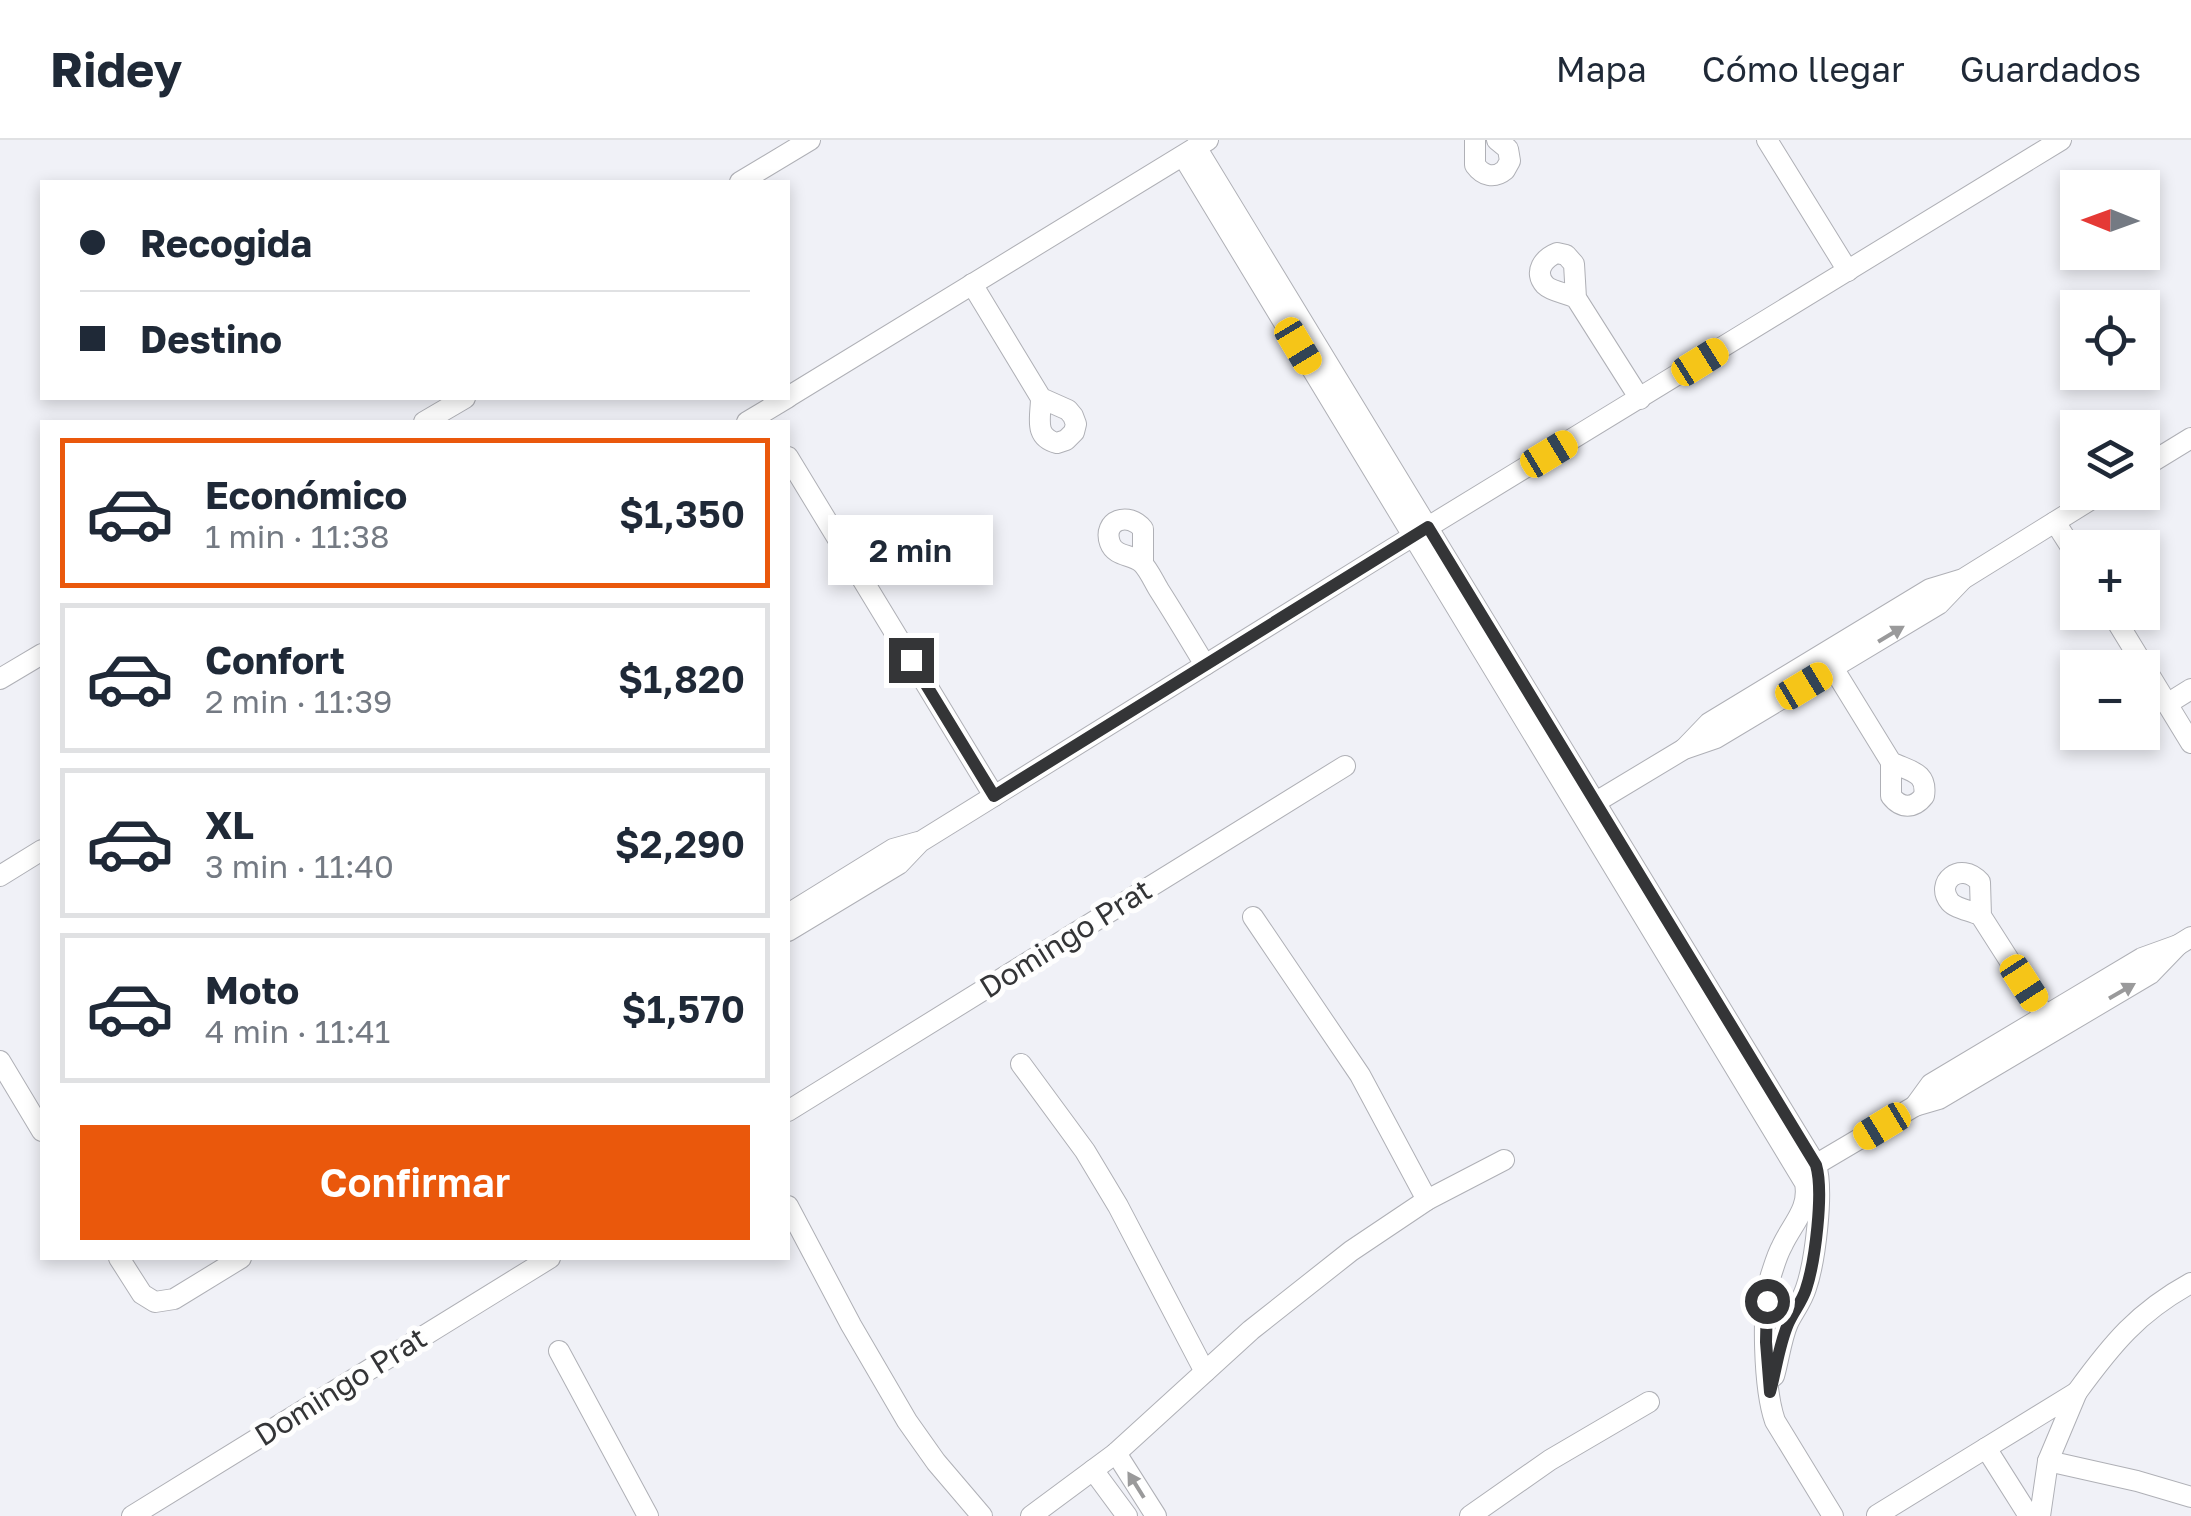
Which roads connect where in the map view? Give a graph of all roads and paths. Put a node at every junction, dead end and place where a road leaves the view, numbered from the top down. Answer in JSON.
{"nodes":[{"id":1,"x":810,"y":140,"type":"edge"},
{"id":2,"x":1475,"y":140,"type":"edge"},
{"id":3,"x":1497,"y":140,"type":"edge"},
{"id":4,"x":1767,"y":140,"type":"edge"},
{"id":5,"x":2057,"y":141,"type":"edge"},
{"id":6,"x":1195,"y":148,"type":"edge"},
{"id":7,"x":743,"y":180,"type":"edge"},
{"id":8,"x":1848,"y":271,"type":"junction"},
{"id":9,"x":972,"y":284,"type":"junction"},
{"id":10,"x":1576,"y":298,"type":"dead end"},
{"id":11,"x":790,"y":396,"type":"edge"},
{"id":12,"x":1041,"y":398,"type":"dead end"},
{"id":13,"x":1640,"y":399,"type":"junction"},
{"id":14,"x":462,"y":400,"type":"edge"},
{"id":15,"x":784,"y":400,"type":"edge"},
{"id":16,"x":427,"y":420,"type":"edge"},
{"id":17,"x":758,"y":420,"type":"edge"},
{"id":18,"x":2191,"y":438,"type":"edge"},
{"id":19,"x":2160,"y":457,"type":"edge"},
{"id":20,"x":790,"y":460,"type":"edge"},
{"id":21,"x":2075,"y":510,"type":"edge"},
{"id":22,"x":2056,"y":522,"type":"junction"},
{"id":23,"x":2061,"y":530,"type":"edge"},
{"id":24,"x":1420,"y":532,"type":"junction"},
{"id":25,"x":1143,"y":564,"type":"dead end"},
{"id":26,"x":2122,"y":630,"type":"edge"},
{"id":27,"x":40,"y":655,"type":"edge"},
{"id":28,"x":1828,"y":661,"type":"junction"},
{"id":29,"x":1205,"y":664,"type":"junction"},
{"id":30,"x":0,"y":680,"type":"edge"},
{"id":31,"x":2191,"y":689,"type":"edge"},
{"id":32,"x":2166,"y":704,"type":"junction"},
{"id":33,"x":2191,"y":743,"type":"edge"},
{"id":34,"x":1891,"y":762,"type":"dead end"},
{"id":35,"x":1344,"y":766,"type":"dead end"},
{"id":36,"x":994,"y":796,"type":"junction"},
{"id":37,"x":1588,"y":807,"type":"junction"},
{"id":38,"x":40,"y":851,"type":"edge"},
{"id":39,"x":0,"y":876,"type":"edge"},
{"id":40,"x":1982,"y":916,"type":"dead end"},
{"id":41,"x":1254,"y":917,"type":"dead end"},
{"id":42,"x":790,"y":924,"type":"edge"},
{"id":43,"x":2185,"y":942,"type":"edge"},
{"id":44,"x":2050,"y":1023,"type":"junction"},
{"id":45,"x":0,"y":1060,"type":"edge"},
{"id":46,"x":1021,"y":1064,"type":"dead end"},
{"id":47,"x":790,"y":1110,"type":"edge"},
{"id":48,"x":40,"y":1122,"type":"edge"},
{"id":49,"x":1504,"y":1160,"type":"dead end"},
{"id":50,"x":1808,"y":1170,"type":"junction"},
{"id":51,"x":1427,"y":1200,"type":"junction"},
{"id":52,"x":790,"y":1210,"type":"edge"},
{"id":53,"x":121,"y":1260,"type":"edge"},
{"id":54,"x":238,"y":1260,"type":"edge"},
{"id":55,"x":547,"y":1260,"type":"edge"},
{"id":56,"x":2191,"y":1283,"type":"edge"},
{"id":57,"x":559,"y":1351,"type":"dead end"},
{"id":58,"x":1206,"y":1372,"type":"junction"},
{"id":59,"x":1770,"y":1392,"type":"junction"},
{"id":60,"x":2077,"y":1392,"type":"junction"},
{"id":61,"x":1648,"y":1402,"type":"dead end"},
{"id":62,"x":2022,"y":1426,"type":"junction"},
{"id":63,"x":1986,"y":1448,"type":"junction"},
{"id":64,"x":1116,"y":1453,"type":"junction"},
{"id":65,"x":2048,"y":1463,"type":"junction"},
{"id":66,"x":1093,"y":1470,"type":"junction"},
{"id":67,"x":2010,"y":1486,"type":"junction"},
{"id":68,"x":2191,"y":1498,"type":"edge"},
{"id":69,"x":1877,"y":1515,"type":"edge"},
{"id":70,"x":132,"y":1516,"type":"edge"},
{"id":71,"x":648,"y":1516,"type":"edge"},
{"id":72,"x":982,"y":1516,"type":"edge"},
{"id":73,"x":1031,"y":1516,"type":"edge"},
{"id":74,"x":1127,"y":1516,"type":"edge"},
{"id":75,"x":1156,"y":1516,"type":"edge"},
{"id":76,"x":1470,"y":1516,"type":"edge"},
{"id":77,"x":1833,"y":1516,"type":"edge"},
{"id":78,"x":2029,"y":1516,"type":"edge"},
{"id":79,"x":2040,"y":1516,"type":"edge"}],
"edges":[{"from":1,"to":7,"type":"street"},
{"from":2,"to":3,"type":"street"},
{"from":4,"to":8,"type":"street"},
{"from":5,"to":8,"type":"street"},
{"from":6,"to":9,"type":"street"},
{"from":6,"to":24,"type":"street"},
{"from":8,"to":13,"type":"street"},
{"from":9,"to":11,"type":"street"},
{"from":9,"to":12,"type":"street"},
{"from":10,"to":13,"type":"street"},
{"from":13,"to":24,"type":"street"},
{"from":14,"to":16,"type":"street"},
{"from":15,"to":17,"type":"street"},
{"from":18,"to":19,"type":"street"},
{"from":20,"to":36,"type":"street"},
{"from":21,"to":22,"type":"street"},
{"from":22,"to":23,"type":"street"},
{"from":22,"to":28,"type":"street"},
{"from":24,"to":29,"type":"street"},
{"from":24,"to":37,"type":"street"},
{"from":25,"to":29,"type":"street"},
{"from":26,"to":32,"type":"street"},
{"from":27,"to":30,"type":"street"},
{"from":28,"to":34,"type":"street"},
{"from":28,"to":37,"type":"street"},
{"from":29,"to":36,"type":"street"},
{"from":31,"to":32,"type":"street"},
{"from":32,"to":33,"type":"street"},
{"from":35,"to":47,"type":"street","name":"Domingo Prat"},
{"from":36,"to":42,"type":"street"},
{"from":37,"to":50,"type":"street"},
{"from":38,"to":39,"type":"street"},
{"from":40,"to":44,"type":"street"},
{"from":41,"to":51,"type":"street"},
{"from":43,"to":44,"type":"street"},
{"from":44,"to":50,"type":"street"},
{"from":45,"to":48,"type":"street"},
{"from":46,"to":58,"type":"street"},
{"from":49,"to":51,"type":"street"},
{"from":50,"to":59,"type":"street"},
{"from":50,"to":59,"type":"street"},
{"from":51,"to":58,"type":"street"},
{"from":52,"to":72,"type":"street"},
{"from":53,"to":54,"type":"street"},
{"from":55,"to":70,"type":"street","name":"Domingo Prat"},
{"from":56,"to":60,"type":"street"},
{"from":57,"to":71,"type":"street"},
{"from":58,"to":64,"type":"street"},
{"from":59,"to":77,"type":"street"},
{"from":60,"to":62,"type":"street"},
{"from":60,"to":65,"type":"street"},
{"from":61,"to":76,"type":"street"},
{"from":62,"to":63,"type":"street"},
{"from":62,"to":65,"type":"street"},
{"from":63,"to":67,"type":"street"},
{"from":63,"to":69,"type":"street"},
{"from":64,"to":66,"type":"street"},
{"from":75,"to":64,"type":"street","one_way":true},
{"from":65,"to":67,"type":"street"},
{"from":65,"to":68,"type":"street"},
{"from":65,"to":79,"type":"street"},
{"from":66,"to":73,"type":"street"},
{"from":66,"to":74,"type":"street"},
{"from":67,"to":78,"type":"street"}]}
